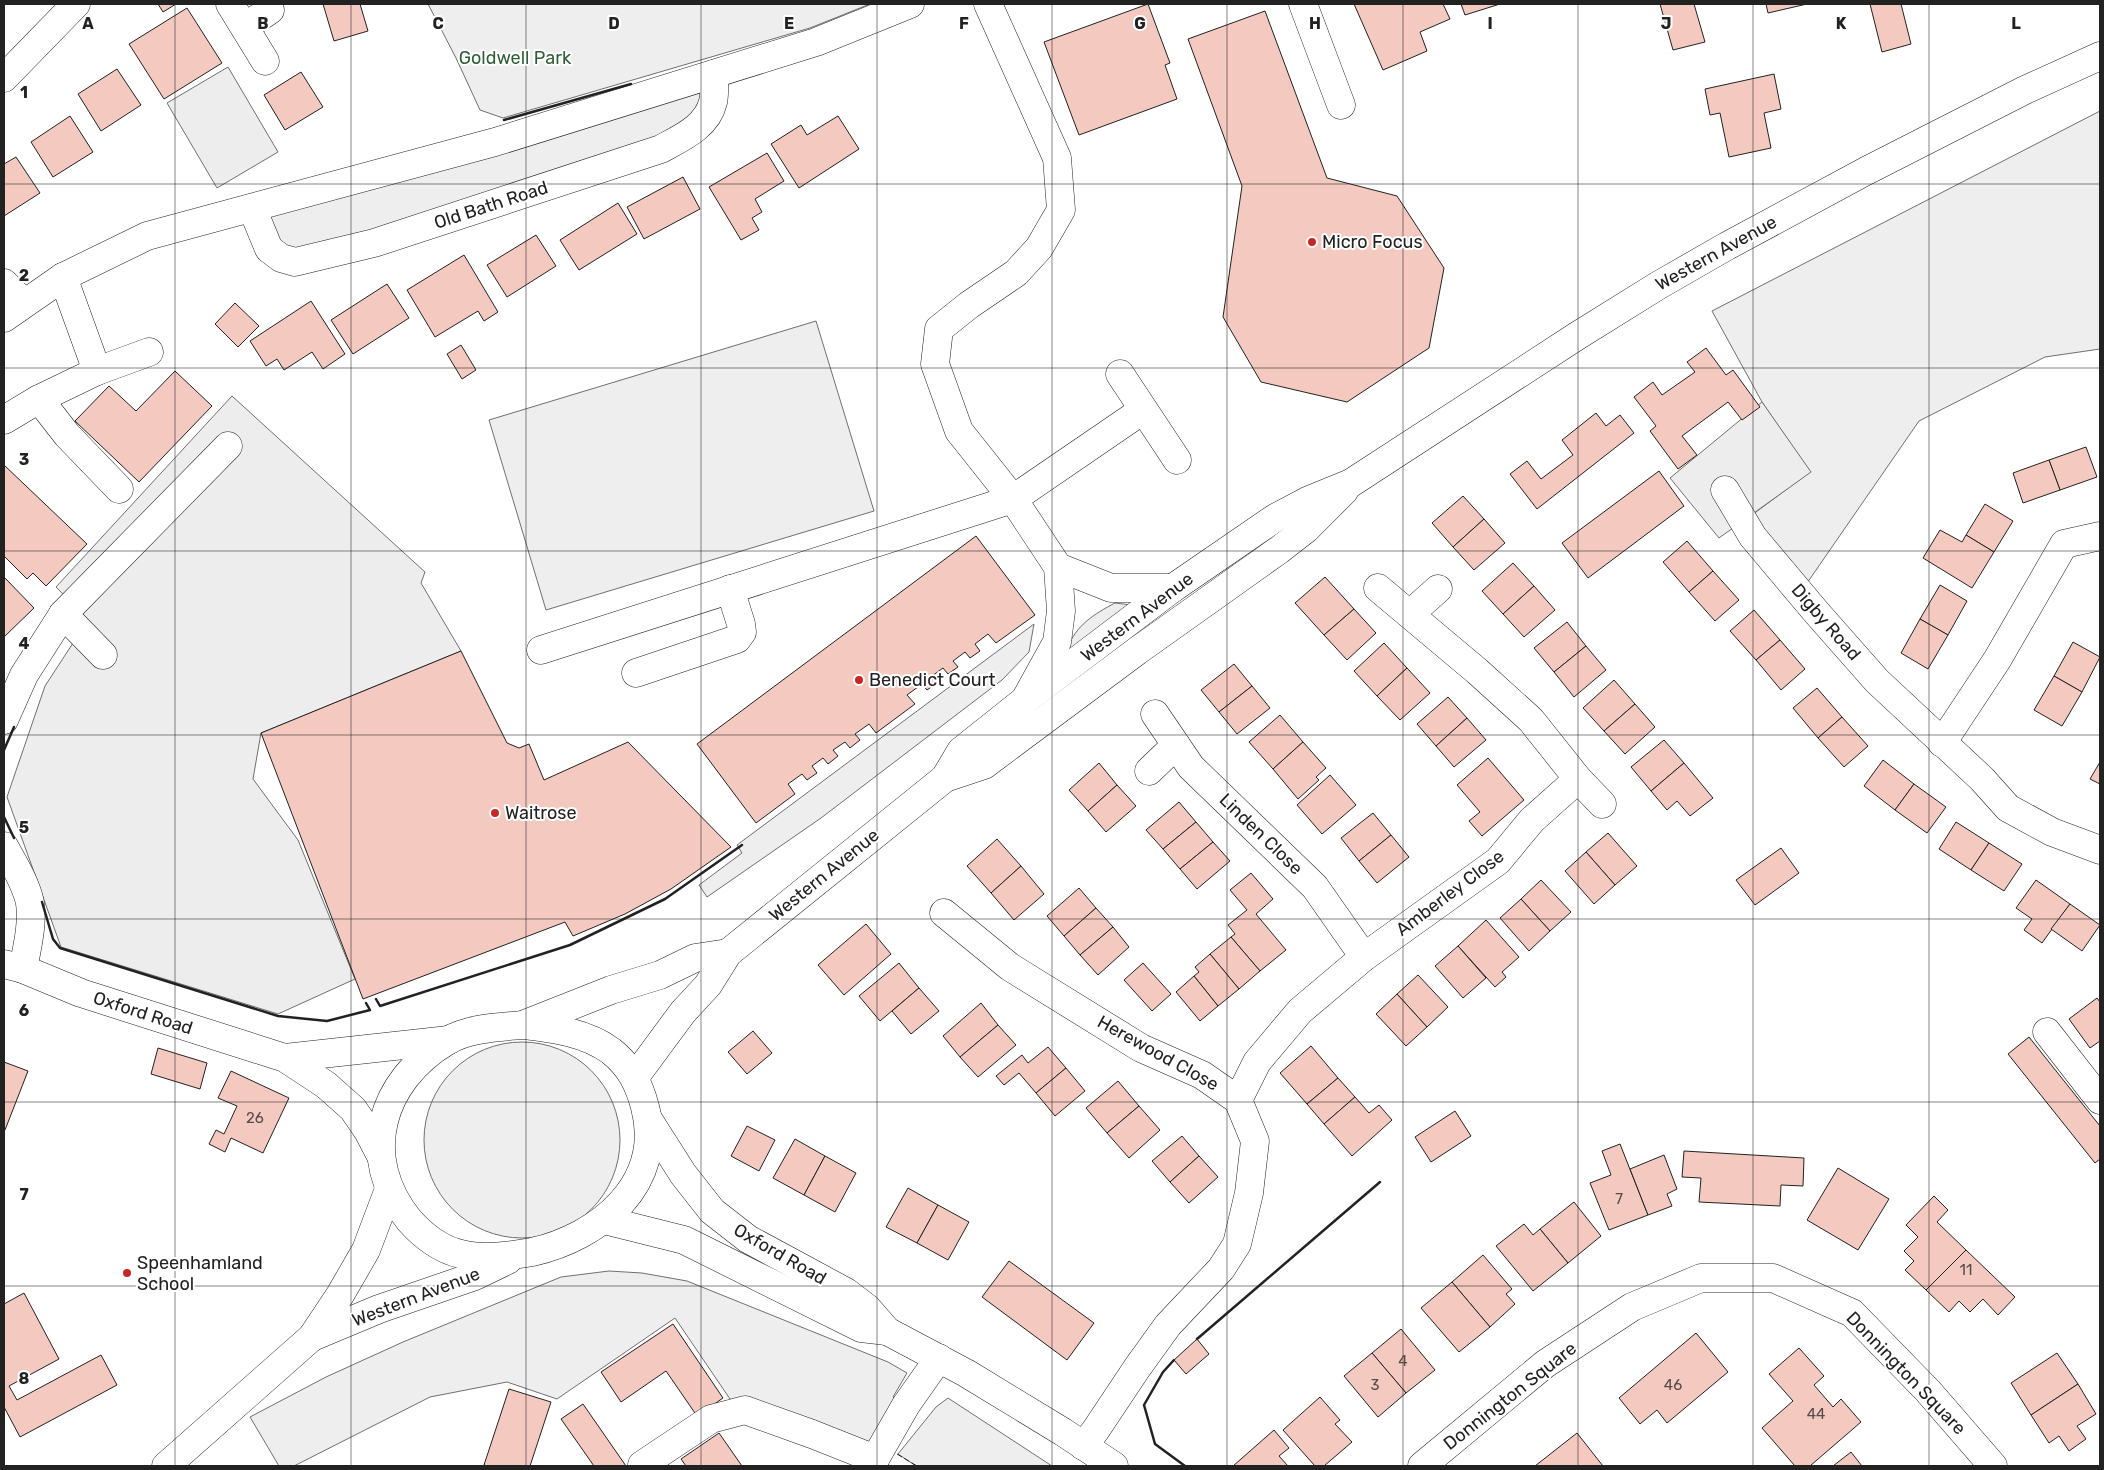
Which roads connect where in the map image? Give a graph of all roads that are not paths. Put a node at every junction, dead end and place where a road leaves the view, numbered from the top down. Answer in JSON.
{"nodes":[{"id":1,"x":76,"y":4,"type":"edge"},
{"id":2,"x":230,"y":4,"type":"edge"},
{"id":3,"x":910,"y":4,"type":"edge"},
{"id":4,"x":988,"y":4,"type":"edge"},
{"id":5,"x":1303,"y":4,"type":"edge"},
{"id":6,"x":270,"y":10,"type":"dead end"},
{"id":7,"x":244,"y":27,"type":"junction"},
{"id":8,"x":2100,"y":56,"type":"edge"},
{"id":9,"x":265,"y":60,"type":"dead end"},
{"id":10,"x":714,"y":74,"type":"junction"},
{"id":11,"x":4,"y":78,"type":"edge"},
{"id":12,"x":1341,"y":105,"type":"dead end"},
{"id":13,"x":252,"y":208,"type":"junction"},
{"id":14,"x":63,"y":277,"type":"junction"},
{"id":15,"x":4,"y":283,"type":"edge"},
{"id":16,"x":14,"y":310,"type":"edge"},
{"id":17,"x":149,"y":352,"type":"dead end"},
{"id":18,"x":97,"y":371,"type":"junction"},
{"id":19,"x":1120,"y":374,"type":"dead end"},
{"id":20,"x":39,"y":399,"type":"junction"},
{"id":21,"x":1143,"y":410,"type":"junction"},
{"id":22,"x":4,"y":420,"type":"edge"},
{"id":23,"x":228,"y":446,"type":"dead end"},
{"id":24,"x":1177,"y":460,"type":"dead end"},
{"id":25,"x":1351,"y":483,"type":"junction"},
{"id":26,"x":119,"y":489,"type":"dead end"},
{"id":27,"x":1725,"y":490,"type":"dead end"},
{"id":28,"x":1013,"y":499,"type":"junction"},
{"id":29,"x":2100,"y":536,"type":"edge"},
{"id":30,"x":1058,"y":567,"type":"junction"},
{"id":31,"x":1174,"y":588,"type":"junction"},
{"id":32,"x":1378,"y":588,"type":"dead end"},
{"id":33,"x":730,"y":589,"type":"junction"},
{"id":34,"x":1438,"y":589,"type":"dead end"},
{"id":35,"x":63,"y":614,"type":"junction"},
{"id":36,"x":1410,"y":614,"type":"junction"},
{"id":37,"x":541,"y":650,"type":"dead end"},
{"id":38,"x":103,"y":655,"type":"dead end"},
{"id":39,"x":636,"y":673,"type":"dead end"},
{"id":40,"x":1025,"y":700,"type":"junction"},
{"id":41,"x":1155,"y":714,"type":"dead end"},
{"id":42,"x":4,"y":720,"type":"edge"},
{"id":43,"x":1942,"y":742,"type":"junction"},
{"id":44,"x":1176,"y":745,"type":"junction"},
{"id":45,"x":1149,"y":771,"type":"dead end"},
{"id":46,"x":945,"y":778,"type":"junction"},
{"id":47,"x":1578,"y":779,"type":"junction"},
{"id":48,"x":1602,"y":804,"type":"dead end"},
{"id":49,"x":4,"y":846,"type":"edge"},
{"id":50,"x":2100,"y":850,"type":"edge"},
{"id":51,"x":944,"y":913,"type":"dead end"},
{"id":52,"x":728,"y":952,"type":"junction"},
{"id":53,"x":1364,"y":957,"type":"junction"},
{"id":54,"x":14,"y":966,"type":"edge"},
{"id":55,"x":524,"y":1025,"type":"junction"},
{"id":56,"x":2047,"y":1032,"type":"dead end"},
{"id":57,"x":449,"y":1040,"type":"junction"},
{"id":58,"x":285,"y":1058,"type":"junction"},
{"id":59,"x":635,"y":1077,"type":"junction"},
{"id":60,"x":1238,"y":1100,"type":"junction"},
{"id":61,"x":2100,"y":1100,"type":"edge"},
{"id":62,"x":648,"y":1118,"type":"junction"},
{"id":63,"x":380,"y":1154,"type":"junction"},
{"id":64,"x":389,"y":1189,"type":"junction"},
{"id":65,"x":604,"y":1220,"type":"junction"},
{"id":66,"x":519,"y":1255,"type":"junction"},
{"id":67,"x":887,"y":1331,"type":"junction"},
{"id":68,"x":312,"y":1337,"type":"junction"},
{"id":69,"x":939,"y":1358,"type":"junction"},
{"id":70,"x":1083,"y":1446,"type":"junction"},
{"id":71,"x":873,"y":1463,"type":"edge"},
{"id":72,"x":642,"y":1465,"type":"dead end"},
{"id":73,"x":166,"y":1466,"type":"edge"},
{"id":74,"x":1114,"y":1466,"type":"edge"},
{"id":75,"x":1422,"y":1466,"type":"edge"},
{"id":76,"x":1993,"y":1466,"type":"edge"}],
"edges":[{"from":1,"to":11,"type":"street"},
{"from":2,"to":7,"type":"street"},
{"from":3,"to":10,"type":"street"},
{"from":4,"to":28,"type":"street"},
{"from":5,"to":12,"type":"street"},
{"from":6,"to":7,"type":"street"},
{"from":7,"to":9,"type":"street"},
{"from":8,"to":25,"type":"street","name":"Western Avenue"},
{"from":10,"to":13,"type":"street"},
{"from":10,"to":13,"type":"street","name":"Old Bath Road"},
{"from":13,"to":14,"type":"street"},
{"from":14,"to":16,"type":"street"},
{"from":14,"to":18,"type":"street"},
{"from":15,"to":16,"type":"street"},
{"from":17,"to":18,"type":"street"},
{"from":18,"to":20,"type":"street"},
{"from":19,"to":21,"type":"street"},
{"from":20,"to":22,"type":"street"},
{"from":20,"to":26,"type":"street"},
{"from":21,"to":24,"type":"street"},
{"from":21,"to":28,"type":"street"},
{"from":23,"to":35,"type":"street"},
{"from":25,"to":31,"type":"street","name":"Western Avenue"},
{"from":25,"to":46,"type":"street","name":"Western Avenue"},
{"from":27,"to":43,"type":"street","name":"Digby Road"},
{"from":28,"to":30,"type":"street"},
{"from":28,"to":33,"type":"street"},
{"from":29,"to":43,"type":"street"},
{"from":30,"to":31,"type":"street"},
{"from":30,"to":40,"type":"street"},
{"from":31,"to":40,"type":"street","name":"Western Avenue"},
{"from":32,"to":36,"type":"street"},
{"from":33,"to":37,"type":"street"},
{"from":33,"to":39,"type":"street"},
{"from":34,"to":36,"type":"street"},
{"from":35,"to":38,"type":"street"},
{"from":35,"to":42,"type":"street"},
{"from":36,"to":47,"type":"street"},
{"from":40,"to":46,"type":"street","name":"Western Avenue"},
{"from":41,"to":44,"type":"street","name":"Linden Close"},
{"from":43,"to":50,"type":"street","name":"Digby Road"},
{"from":44,"to":45,"type":"street"},
{"from":44,"to":53,"type":"street","name":"Linden Close"},
{"from":46,"to":52,"type":"street","name":"Western Avenue"},
{"from":47,"to":48,"type":"street"},
{"from":47,"to":53,"type":"street","name":"Amberley Close"},
{"from":49,"to":54,"type":"street"},
{"from":51,"to":60,"type":"street","name":"Herewood Close"},
{"from":52,"to":55,"type":"street","name":"Western Avenue"},
{"from":52,"to":59,"type":"street","name":"Western Avenue"},
{"from":53,"to":60,"type":"street","name":"Amberley Close"},
{"from":54,"to":58,"type":"street","name":"Oxford Road"},
{"from":55,"to":57,"type":"street"},
{"from":55,"to":59,"type":"street"},
{"from":56,"to":61,"type":"street"},
{"from":57,"to":58,"type":"street","name":"Oxford Road"},
{"from":57,"to":63,"type":"street"},
{"from":58,"to":63,"type":"street","name":"Oxford Road"},
{"from":59,"to":62,"type":"street"},
{"from":60,"to":70,"type":"street","name":"Herewood Close"},
{"from":62,"to":65,"type":"street"},
{"from":62,"to":67,"type":"street","name":"Oxford Road"},
{"from":63,"to":64,"type":"street"},
{"from":64,"to":66,"type":"street"},
{"from":64,"to":68,"type":"street","name":"Western Avenue"},
{"from":65,"to":66,"type":"street"},
{"from":65,"to":67,"type":"street","name":"Oxford Road"},
{"from":66,"to":68,"type":"street","name":"Western Avenue"},
{"from":67,"to":69,"type":"street","name":"Oxford Road"},
{"from":68,"to":73,"type":"street","name":"Western Avenue"},
{"from":69,"to":70,"type":"street","name":"Oxford Road"},
{"from":69,"to":71,"type":"street"},
{"from":70,"to":74,"type":"street","name":"Oxford Road"},
{"from":71,"to":72,"type":"street"},
{"from":75,"to":76,"type":"street","name":"Donnington Square"}]}
